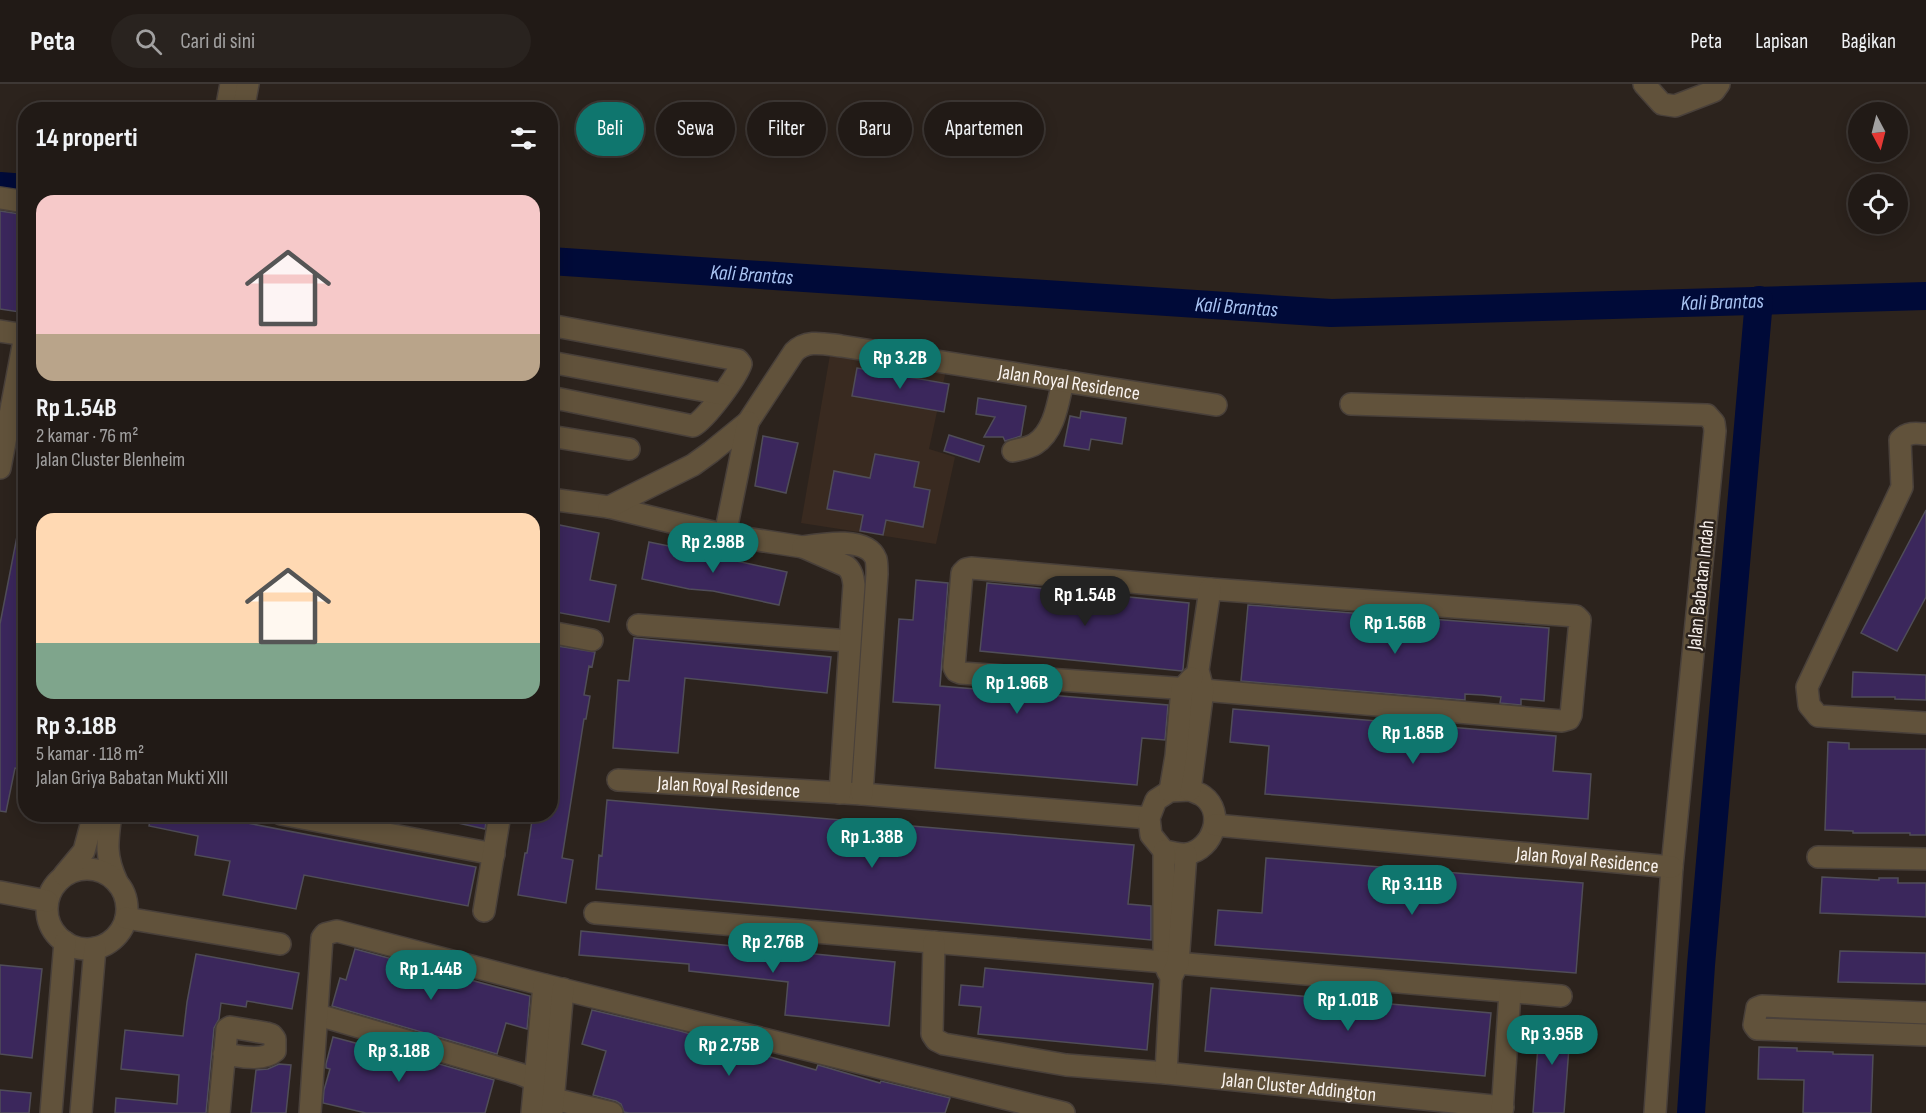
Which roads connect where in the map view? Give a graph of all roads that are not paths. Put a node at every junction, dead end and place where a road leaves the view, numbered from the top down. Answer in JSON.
{"nodes":[{"id":1,"x":231,"y":84,"type":"edge"},
{"id":2,"x":248,"y":84,"type":"edge"},
{"id":3,"x":1644,"y":84,"type":"edge"},
{"id":4,"x":1719,"y":84,"type":"edge"},
{"id":5,"x":228,"y":102,"type":"edge"},
{"id":6,"x":245,"y":102,"type":"edge"},
{"id":7,"x":0,"y":198,"type":"edge"},
{"id":8,"x":18,"y":201,"type":"edge"},
{"id":9,"x":558,"y":327,"type":"edge"},
{"id":10,"x":0,"y":331,"type":"edge"},
{"id":11,"x":18,"y":332,"type":"edge"},
{"id":12,"x":558,"y":363,"type":"edge"},
{"id":13,"x":1063,"y":381,"type":"junction"},
{"id":14,"x":722,"y":394,"type":"junction"},
{"id":15,"x":558,"y":399,"type":"edge"},
{"id":16,"x":1351,"y":404,"type":"dead end"},
{"id":17,"x":1216,"y":405,"type":"dead end"},
{"id":18,"x":18,"y":417,"type":"edge"},
{"id":19,"x":748,"y":422,"type":"junction"},
{"id":20,"x":1926,"y":434,"type":"edge"},
{"id":21,"x":558,"y":437,"type":"edge"},
{"id":22,"x":629,"y":449,"type":"dead end"},
{"id":23,"x":1013,"y":452,"type":"dead end"},
{"id":24,"x":0,"y":468,"type":"edge"},
{"id":25,"x":558,"y":500,"type":"edge"},
{"id":26,"x":609,"y":507,"type":"junction"},
{"id":27,"x":724,"y":535,"type":"junction"},
{"id":28,"x":792,"y":545,"type":"junction"},
{"id":29,"x":1210,"y":589,"type":"junction"},
{"id":30,"x":638,"y":625,"type":"dead end"},
{"id":31,"x":558,"y":634,"type":"edge"},
{"id":32,"x":592,"y":640,"type":"dead end"},
{"id":33,"x":849,"y":640,"type":"junction"},
{"id":34,"x":1194,"y":683,"type":"junction"},
{"id":35,"x":1926,"y":723,"type":"edge"},
{"id":36,"x":618,"y":780,"type":"dead end"},
{"id":37,"x":1180,"y":791,"type":"junction"},
{"id":38,"x":840,"y":793,"type":"junction"},
{"id":39,"x":862,"y":794,"type":"junction"},
{"id":40,"x":1149,"y":818,"type":"junction"},
{"id":41,"x":92,"y":822,"type":"edge"},
{"id":42,"x":110,"y":822,"type":"edge"},
{"id":43,"x":324,"y":822,"type":"edge"},
{"id":44,"x":499,"y":822,"type":"edge"},
{"id":45,"x":1215,"y":825,"type":"junction"},
{"id":46,"x":1164,"y":851,"type":"junction"},
{"id":47,"x":494,"y":854,"type":"junction"},
{"id":48,"x":1186,"y":854,"type":"junction"},
{"id":49,"x":1818,"y":857,"type":"dead end"},
{"id":50,"x":1926,"y":859,"type":"edge"},
{"id":51,"x":1672,"y":867,"type":"junction"},
{"id":52,"x":64,"y":876,"type":"junction"},
{"id":53,"x":117,"y":882,"type":"junction"},
{"id":54,"x":0,"y":892,"type":"edge"},
{"id":55,"x":47,"y":901,"type":"junction"},
{"id":56,"x":484,"y":911,"type":"dead end"},
{"id":57,"x":595,"y":913,"type":"dead end"},
{"id":58,"x":126,"y":918,"type":"junction"},
{"id":59,"x":65,"y":942,"type":"junction"},
{"id":60,"x":934,"y":942,"type":"junction"},
{"id":61,"x":280,"y":944,"type":"dead end"},
{"id":62,"x":95,"y":948,"type":"junction"},
{"id":63,"x":1171,"y":968,"type":"junction"},
{"id":64,"x":554,"y":987,"type":"junction"},
{"id":65,"x":1510,"y":992,"type":"junction"},
{"id":66,"x":1561,"y":996,"type":"dead end"},
{"id":67,"x":1926,"y":1013,"type":"edge"},
{"id":68,"x":318,"y":1015,"type":"junction"},
{"id":69,"x":1926,"y":1035,"type":"edge"},
{"id":70,"x":224,"y":1054,"type":"dead end"},
{"id":71,"x":1166,"y":1073,"type":"junction"},
{"id":72,"x":535,"y":1080,"type":"junction"},
{"id":73,"x":999,"y":1105,"type":"edge"},
{"id":74,"x":553,"y":1106,"type":"edge"},
{"id":75,"x":1503,"y":1110,"type":"edge"},
{"id":76,"x":313,"y":1112,"type":"edge"},
{"id":77,"x":51,"y":1113,"type":"edge"},
{"id":78,"x":81,"y":1113,"type":"edge"},
{"id":79,"x":219,"y":1113,"type":"edge"},
{"id":80,"x":532,"y":1113,"type":"edge"},
{"id":81,"x":612,"y":1113,"type":"edge"},
{"id":82,"x":1064,"y":1113,"type":"edge"},
{"id":83,"x":1655,"y":1113,"type":"edge"}],
"edges":[{"from":1,"to":5,"type":"street"},
{"from":2,"to":6,"type":"street"},
{"from":3,"to":4,"type":"street"},
{"from":7,"to":8,"type":"street"},
{"from":9,"to":14,"type":"street"},
{"from":10,"to":11,"type":"street"},
{"from":12,"to":14,"type":"street"},
{"from":13,"to":17,"type":"street","name":"Jalan Royal Residence"},
{"from":13,"to":19,"type":"street","name":"Jalan Royal Residence"},
{"from":13,"to":23,"type":"street"},
{"from":14,"to":15,"type":"street"},
{"from":16,"to":51,"type":"street","name":"Jalan Babatan Indah"},
{"from":18,"to":24,"type":"street"},
{"from":19,"to":26,"type":"street","name":"Jalan Royal Residence"},
{"from":19,"to":27,"type":"street","name":"Jalan Royal Residence"},
{"from":20,"to":35,"type":"street"},
{"from":21,"to":22,"type":"street"},
{"from":25,"to":26,"type":"street"},
{"from":26,"to":27,"type":"street"},
{"from":27,"to":28,"type":"street"},
{"from":28,"to":33,"type":"street"},
{"from":28,"to":39,"type":"street"},
{"from":29,"to":34,"type":"street"},
{"from":29,"to":34,"type":"street"},
{"from":29,"to":34,"type":"street"},
{"from":30,"to":33,"type":"street"},
{"from":31,"to":32,"type":"street"},
{"from":33,"to":38,"type":"street"},
{"from":34,"to":37,"type":"street"},
{"from":36,"to":38,"type":"street","name":"Jalan Royal Residence"},
{"from":37,"to":40,"type":"street"},
{"from":37,"to":45,"type":"street"},
{"from":38,"to":39,"type":"street","name":"Jalan Royal Residence"},
{"from":39,"to":40,"type":"street","name":"Jalan Royal Residence"},
{"from":40,"to":46,"type":"street"},
{"from":41,"to":52,"type":"street"},
{"from":42,"to":53,"type":"street"},
{"from":43,"to":47,"type":"street"},
{"from":44,"to":47,"type":"street"},
{"from":45,"to":48,"type":"street"},
{"from":45,"to":51,"type":"street","name":"Jalan Royal Residence"},
{"from":46,"to":48,"type":"street"},
{"from":46,"to":63,"type":"street"},
{"from":47,"to":56,"type":"street"},
{"from":48,"to":63,"type":"street"},
{"from":49,"to":50,"type":"street"},
{"from":51,"to":83,"type":"street","name":"Jalan Babatan Indah"},
{"from":52,"to":53,"type":"street"},
{"from":52,"to":55,"type":"street"},
{"from":53,"to":58,"type":"street"},
{"from":54,"to":55,"type":"street"},
{"from":55,"to":59,"type":"street"},
{"from":57,"to":60,"type":"street"},
{"from":58,"to":61,"type":"street"},
{"from":58,"to":62,"type":"street"},
{"from":59,"to":62,"type":"street"},
{"from":59,"to":77,"type":"street"},
{"from":60,"to":63,"type":"street"},
{"from":60,"to":71,"type":"street","name":"Jalan Cluster Addington"},
{"from":62,"to":78,"type":"street"},
{"from":63,"to":65,"type":"street"},
{"from":63,"to":71,"type":"street"},
{"from":64,"to":68,"type":"street"},
{"from":64,"to":72,"type":"street"},
{"from":64,"to":73,"type":"street"},
{"from":64,"to":74,"type":"street"},
{"from":65,"to":66,"type":"street"},
{"from":65,"to":75,"type":"street","name":"Jalan Cluster Addington"},
{"from":67,"to":69,"type":"street"},
{"from":68,"to":72,"type":"street"},
{"from":68,"to":76,"type":"street"},
{"from":70,"to":79,"type":"street"},
{"from":71,"to":75,"type":"street","name":"Jalan Cluster Addington"},
{"from":72,"to":80,"type":"street"},
{"from":73,"to":82,"type":"street"},
{"from":74,"to":81,"type":"street"}]}
